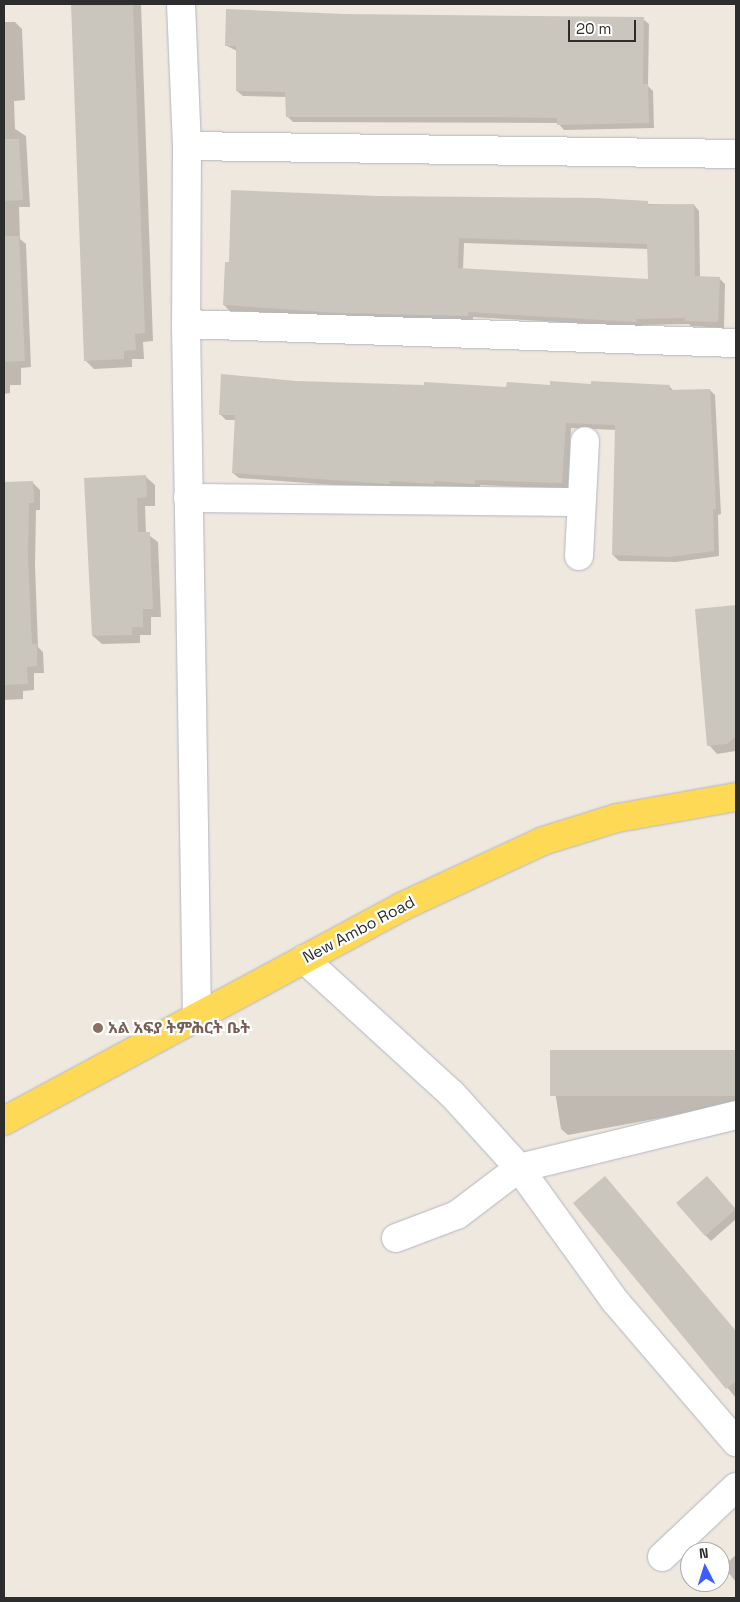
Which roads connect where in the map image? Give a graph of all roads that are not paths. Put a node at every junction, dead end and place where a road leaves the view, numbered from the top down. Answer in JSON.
{"nodes":[{"id":1,"x":181,"y":4,"type":"edge"},
{"id":2,"x":187,"y":146,"type":"junction"},
{"id":3,"x":736,"y":154,"type":"edge"},
{"id":4,"x":186,"y":324,"type":"junction"},
{"id":5,"x":736,"y":343,"type":"edge"},
{"id":6,"x":585,"y":442,"type":"dead end"},
{"id":7,"x":188,"y":498,"type":"junction"},
{"id":8,"x":580,"y":502,"type":"junction"},
{"id":9,"x":578,"y":556,"type":"dead end"},
{"id":10,"x":736,"y":797,"type":"edge"},
{"id":11,"x":304,"y":959,"type":"junction"},
{"id":12,"x":197,"y":1018,"type":"junction"},
{"id":13,"x":734,"y":1118,"type":"edge"},
{"id":14,"x":4,"y":1121,"type":"edge"},
{"id":15,"x":519,"y":1168,"type":"junction"},
{"id":16,"x":396,"y":1238,"type":"dead end"},
{"id":17,"x":736,"y":1442,"type":"edge"},
{"id":18,"x":736,"y":1487,"type":"edge"},
{"id":19,"x":662,"y":1557,"type":"dead end"}],
"edges":[{"from":1,"to":2,"type":"street"},
{"from":2,"to":3,"type":"street"},
{"from":2,"to":4,"type":"street"},
{"from":4,"to":5,"type":"street"},
{"from":4,"to":7,"type":"street"},
{"from":6,"to":8,"type":"street"},
{"from":7,"to":8,"type":"street"},
{"from":7,"to":12,"type":"street"},
{"from":8,"to":9,"type":"street"},
{"from":10,"to":11,"type":"main road","name":"New Ambo Road"},
{"from":11,"to":12,"type":"main road","name":"New Ambo Road"},
{"from":11,"to":15,"type":"street"},
{"from":12,"to":14,"type":"main road","name":"New Ambo Road"},
{"from":13,"to":15,"type":"street"},
{"from":15,"to":16,"type":"street"},
{"from":15,"to":17,"type":"street"},
{"from":18,"to":19,"type":"street"}]}
